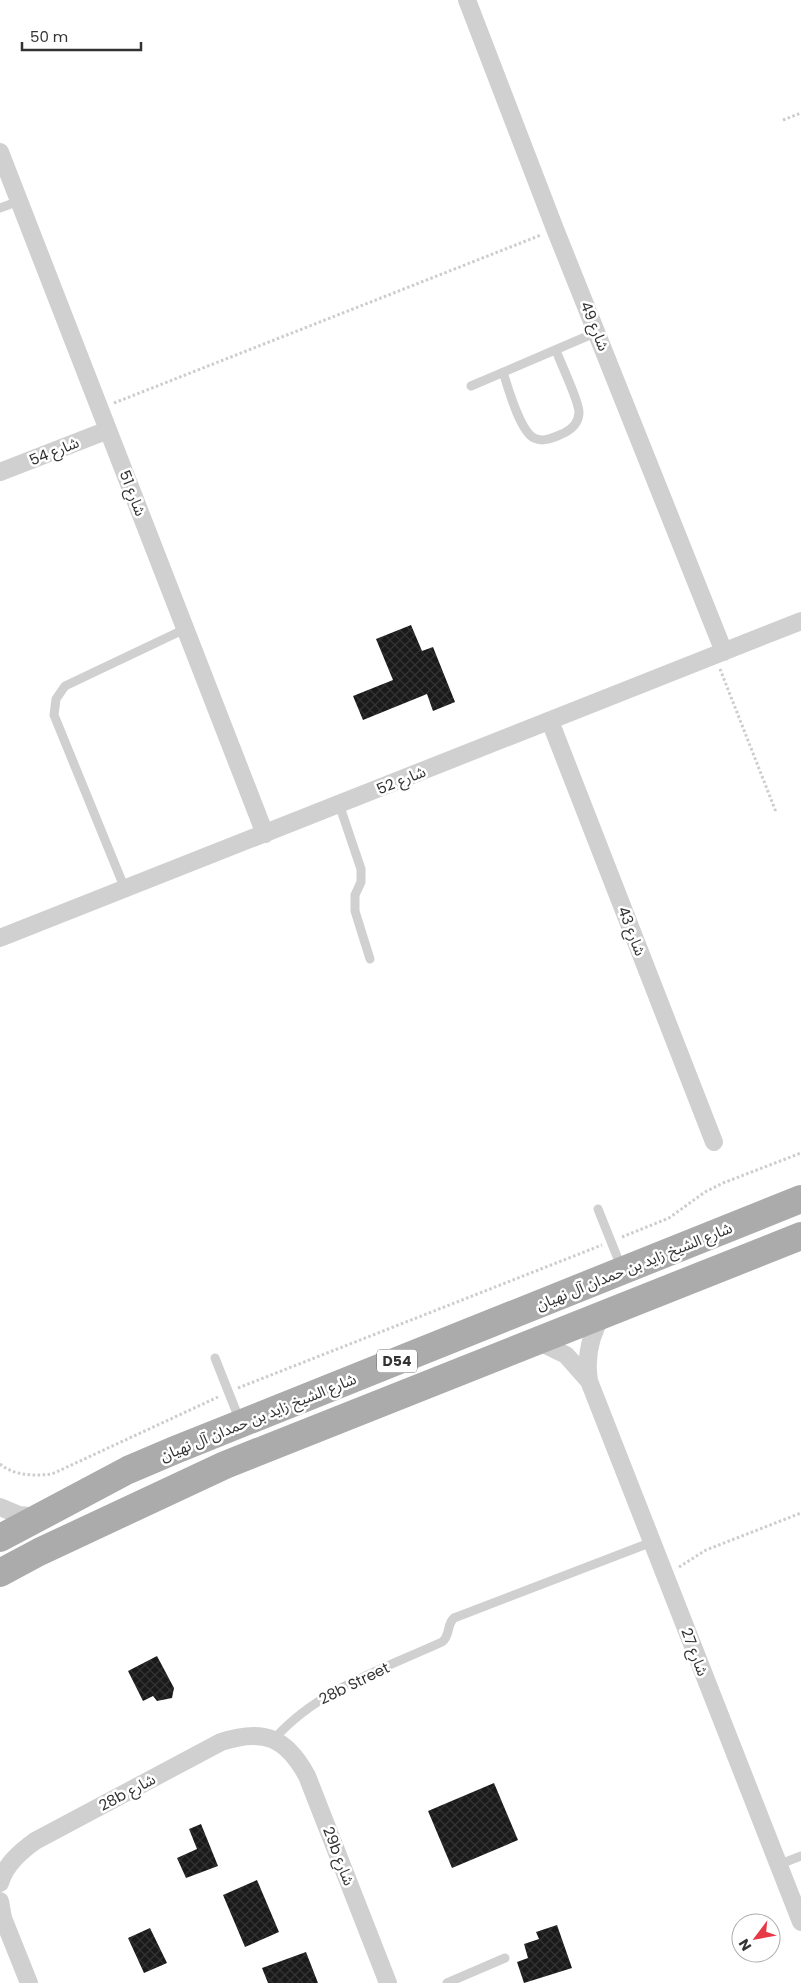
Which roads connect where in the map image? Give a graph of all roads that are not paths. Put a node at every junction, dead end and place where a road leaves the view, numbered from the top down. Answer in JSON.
{"nodes":[{"id":1,"x":467,"y":0,"type":"edge"},
{"id":2,"x":0,"y":152,"type":"edge"},
{"id":3,"x":3,"y":170,"type":"edge"},
{"id":4,"x":19,"y":201,"type":"junction"},
{"id":5,"x":0,"y":208,"type":"edge"},
{"id":6,"x":597,"y":332,"type":"junction"},
{"id":7,"x":556,"y":350,"type":"junction"},
{"id":8,"x":503,"y":372,"type":"junction"},
{"id":9,"x":471,"y":386,"type":"dead end"},
{"id":10,"x":108,"y":430,"type":"junction"},
{"id":11,"x":0,"y":472,"type":"edge"},
{"id":12,"x":801,"y":621,"type":"edge"},
{"id":13,"x":186,"y":629,"type":"junction"},
{"id":14,"x":719,"y":654,"type":"junction"},
{"id":15,"x":550,"y":721,"type":"junction"},
{"id":16,"x":339,"y":804,"type":"junction"},
{"id":17,"x":265,"y":834,"type":"junction"},
{"id":18,"x":125,"y":889,"type":"junction"},
{"id":19,"x":0,"y":938,"type":"edge"},
{"id":20,"x":370,"y":959,"type":"dead end"},
{"id":21,"x":714,"y":1142,"type":"dead end"},
{"id":22,"x":801,"y":1199,"type":"edge"},
{"id":23,"x":598,"y":1209,"type":"dead end"},
{"id":24,"x":801,"y":1236,"type":"edge"},
{"id":25,"x":622,"y":1270,"type":"junction"},
{"id":26,"x":603,"y":1314,"type":"junction"},
{"id":27,"x":535,"y":1340,"type":"junction"},
{"id":28,"x":215,"y":1358,"type":"dead end"},
{"id":29,"x":589,"y":1381,"type":"junction"},
{"id":30,"x":278,"y":1409,"type":"junction"},
{"id":31,"x":240,"y":1423,"type":"junction"},
{"id":32,"x":128,"y":1470,"type":"junction"},
{"id":33,"x":176,"y":1488,"type":"junction"},
{"id":34,"x":0,"y":1507,"type":"edge"},
{"id":35,"x":38,"y":1517,"type":"junction"},
{"id":36,"x":0,"y":1538,"type":"edge"},
{"id":37,"x":652,"y":1542,"type":"junction"},
{"id":38,"x":39,"y":1552,"type":"junction"},
{"id":39,"x":0,"y":1573,"type":"edge"},
{"id":40,"x":275,"y":1738,"type":"junction"},
{"id":41,"x":801,"y":1856,"type":"edge"},
{"id":42,"x":778,"y":1865,"type":"junction"},
{"id":43,"x":0,"y":1883,"type":"edge"},
{"id":44,"x":0,"y":1901,"type":"edge"},
{"id":45,"x":801,"y":1922,"type":"edge"},
{"id":46,"x":505,"y":1958,"type":"dead end"},
{"id":47,"x":29,"y":1983,"type":"edge"},
{"id":48,"x":388,"y":1983,"type":"edge"},
{"id":49,"x":447,"y":1983,"type":"edge"}],
"edges":[{"from":1,"to":6,"type":"street","name":"شارع 49"},
{"from":2,"to":3,"type":"street","name":"شارع 51"},
{"from":3,"to":4,"type":"street","name":"شارع 51"},
{"from":4,"to":5,"type":"lane"},
{"from":4,"to":10,"type":"street","name":"شارع 51"},
{"from":6,"to":7,"type":"lane"},
{"from":6,"to":14,"type":"street","name":"شارع 49"},
{"from":7,"to":8,"type":"lane"},
{"from":7,"to":8,"type":"lane"},
{"from":8,"to":9,"type":"lane"},
{"from":10,"to":11,"type":"street","name":"شارع 54"},
{"from":10,"to":13,"type":"street","name":"شارع 51"},
{"from":12,"to":14,"type":"street","name":"شارع 52"},
{"from":13,"to":17,"type":"street","name":"شارع 51"},
{"from":13,"to":18,"type":"lane"},
{"from":14,"to":15,"type":"street","name":"شارع 52"},
{"from":15,"to":16,"type":"street","name":"شارع 52"},
{"from":15,"to":21,"type":"street","name":"شارع 43"},
{"from":16,"to":17,"type":"street","name":"شارع 52"},
{"from":16,"to":20,"type":"lane"},
{"from":17,"to":18,"type":"street","name":"شارع 52"},
{"from":18,"to":19,"type":"street","name":"شارع 52"},
{"from":22,"to":25,"type":"main road","name":"شارع الشيخ زايد بن حمدان آل نهيان","number":"D54"},
{"from":23,"to":25,"type":"lane"},
{"from":24,"to":26,"type":"main road","name":"شارع الشيخ زايد بن حمدان آل نهيان","number":"D54"},
{"from":25,"to":30,"type":"main road","name":"شارع الشيخ زايد بن حمدان آل نهيان","number":"D54"},
{"from":26,"to":27,"type":"main road","name":"شارع الشيخ زايد بن حمدان آل نهيان","number":"D54"},
{"from":26,"to":29,"type":"street","name":"شارع 27"},
{"from":27,"to":29,"type":"street","name":"شارع 27"},
{"from":27,"to":33,"type":"main road","name":"شارع الشيخ زايد بن حمدان آل نهيان","number":"D54"},
{"from":28,"to":31,"type":"lane"},
{"from":29,"to":37,"type":"street","name":"شارع 27"},
{"from":30,"to":31,"type":"main road","name":"شارع الشيخ زايد بن حمدان آل نهيان","number":"D54"},
{"from":30,"to":33,"type":"main road"},
{"from":31,"to":32,"type":"main road","name":"شارع الشيخ زايد بن حمدان آل نهيان","number":"D54"},
{"from":32,"to":35,"type":"main road","name":"شارع الشيخ زايد بن حمدان آل نهيان","number":"D54"},
{"from":32,"to":38,"type":"main road"},
{"from":33,"to":38,"type":"main road","name":"شارع الشيخ زايد بن حمدان آل نهيان","number":"D54"},
{"from":34,"to":35,"type":"street"},
{"from":35,"to":36,"type":"main road","name":"شارع الشيخ زايد بن حمدان آل نهيان","number":"D54"},
{"from":37,"to":40,"type":"lane","name":"28b Street"},
{"from":37,"to":42,"type":"street","name":"شارع 27"},
{"from":38,"to":39,"type":"main road","name":"شارع الشيخ زايد بن حمدان آل نهيان","number":"D54"},
{"from":40,"to":43,"type":"street","name":"28b شارع"},
{"from":40,"to":48,"type":"street","name":"29b شارع"},
{"from":41,"to":42,"type":"lane"},
{"from":42,"to":45,"type":"street","name":"شارع 27"},
{"from":44,"to":47,"type":"street"},
{"from":46,"to":49,"type":"lane"}]}
